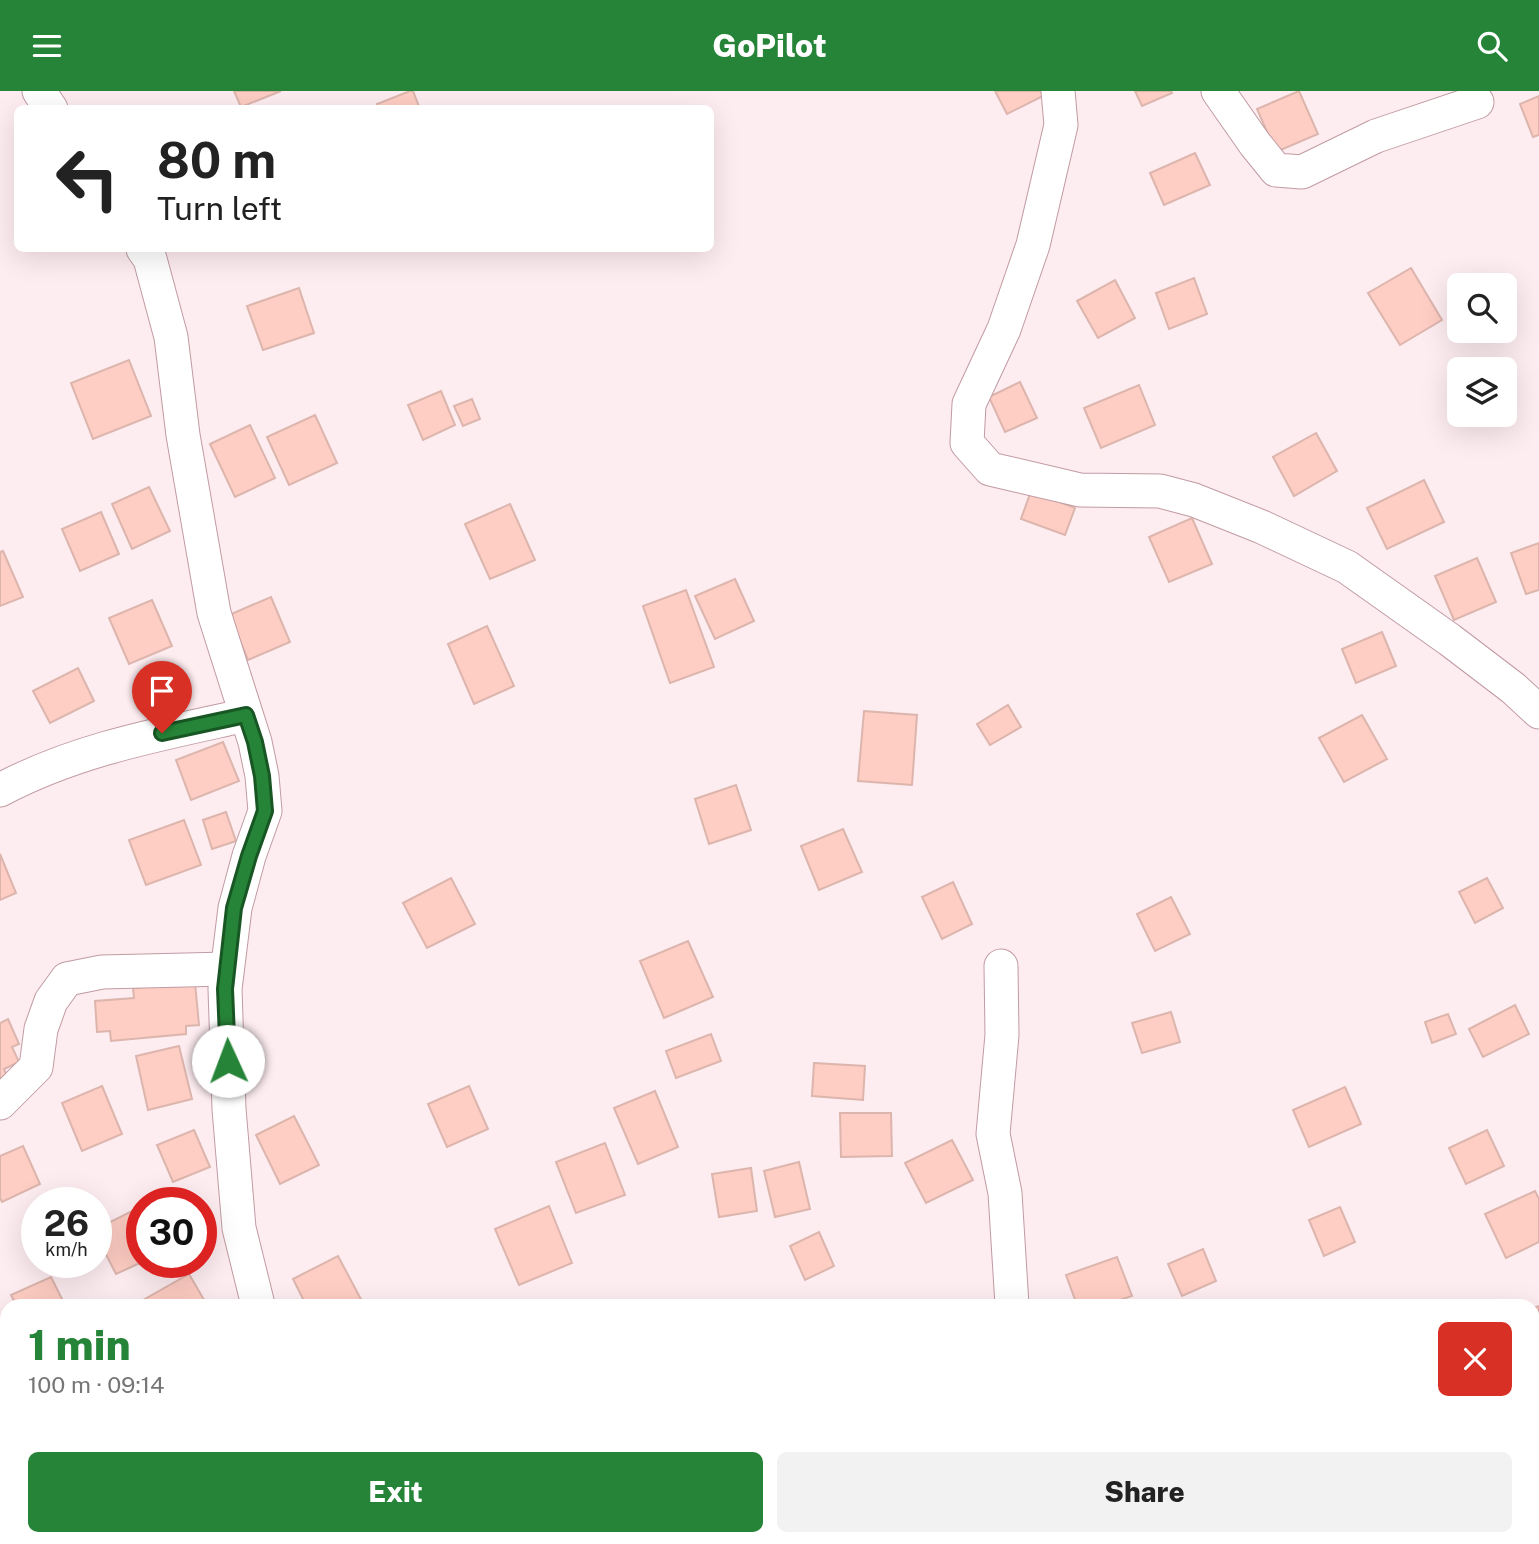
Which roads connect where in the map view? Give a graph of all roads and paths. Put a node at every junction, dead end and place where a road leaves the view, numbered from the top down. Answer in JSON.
{"nodes":[{"id":1,"x":1058,"y":91,"type":"edge"},
{"id":2,"x":1218,"y":91,"type":"edge"},
{"id":3,"x":1477,"y":102,"type":"dead end"},
{"id":4,"x":145,"y":252,"type":"edge"},
{"id":5,"x":1539,"y":712,"type":"edge"},
{"id":6,"x":246,"y":715,"type":"junction"},
{"id":7,"x":0,"y":790,"type":"edge"},
{"id":8,"x":1001,"y":966,"type":"dead end"},
{"id":9,"x":227,"y":969,"type":"junction"},
{"id":10,"x":0,"y":1103,"type":"edge"},
{"id":11,"x":257,"y":1299,"type":"edge"},
{"id":12,"x":1012,"y":1299,"type":"edge"}],
"edges":[{"from":1,"to":5,"type":"street"},
{"from":2,"to":3,"type":"street"},
{"from":4,"to":6,"type":"street"},
{"from":6,"to":7,"type":"street"},
{"from":6,"to":9,"type":"street"},
{"from":8,"to":12,"type":"street"},
{"from":9,"to":10,"type":"street"},
{"from":9,"to":11,"type":"street"}]}
